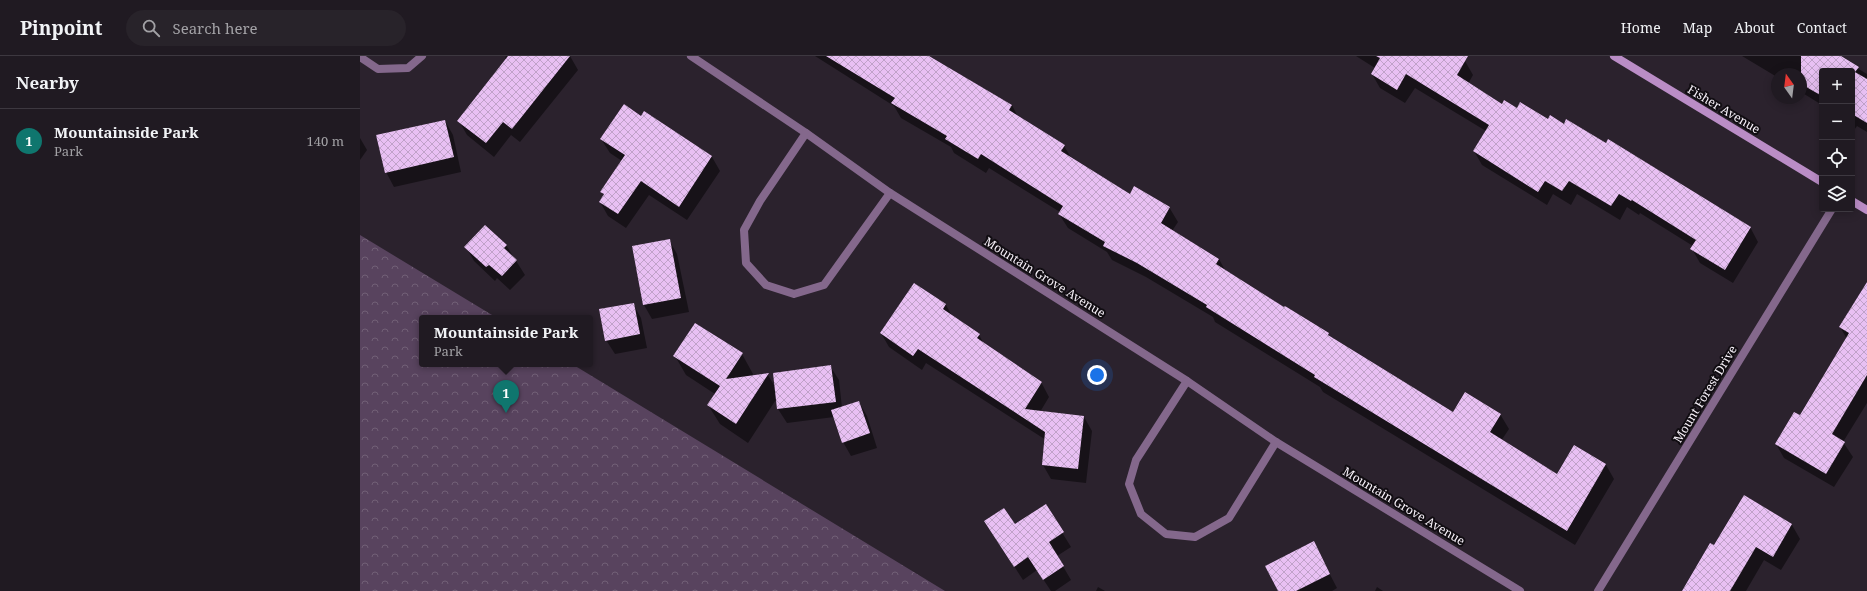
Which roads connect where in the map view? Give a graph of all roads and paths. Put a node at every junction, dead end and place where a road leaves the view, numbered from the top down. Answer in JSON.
{"nodes":[{"id":1,"x":422,"y":56,"type":"edge"},
{"id":2,"x":691,"y":56,"type":"edge"},
{"id":3,"x":1614,"y":56,"type":"edge"},
{"id":4,"x":360,"y":57,"type":"edge"},
{"id":5,"x":806,"y":133,"type":"junction"},
{"id":6,"x":1819,"y":180,"type":"edge"},
{"id":7,"x":890,"y":193,"type":"junction"},
{"id":8,"x":1855,"y":203,"type":"edge"},
{"id":9,"x":1867,"y":210,"type":"edge"},
{"id":10,"x":1830,"y":212,"type":"edge"},
{"id":11,"x":1187,"y":381,"type":"junction"},
{"id":12,"x":1276,"y":442,"type":"junction"},
{"id":13,"x":1520,"y":591,"type":"edge"},
{"id":14,"x":1598,"y":591,"type":"edge"}],
"edges":[{"from":1,"to":4,"type":"street"},
{"from":2,"to":5,"type":"street","name":"Mountain Grove Avenue"},
{"from":3,"to":6,"type":"street","name":"Fisher Avenue"},
{"from":5,"to":7,"type":"street","name":"Mountain Grove Avenue"},
{"from":5,"to":7,"type":"street"},
{"from":7,"to":11,"type":"street","name":"Mountain Grove Avenue"},
{"from":8,"to":9,"type":"street"},
{"from":10,"to":14,"type":"street","name":"Mount Forest Drive"},
{"from":11,"to":12,"type":"street","name":"Mountain Grove Avenue"},
{"from":11,"to":12,"type":"street"},
{"from":12,"to":13,"type":"street","name":"Mountain Grove Avenue"}]}
